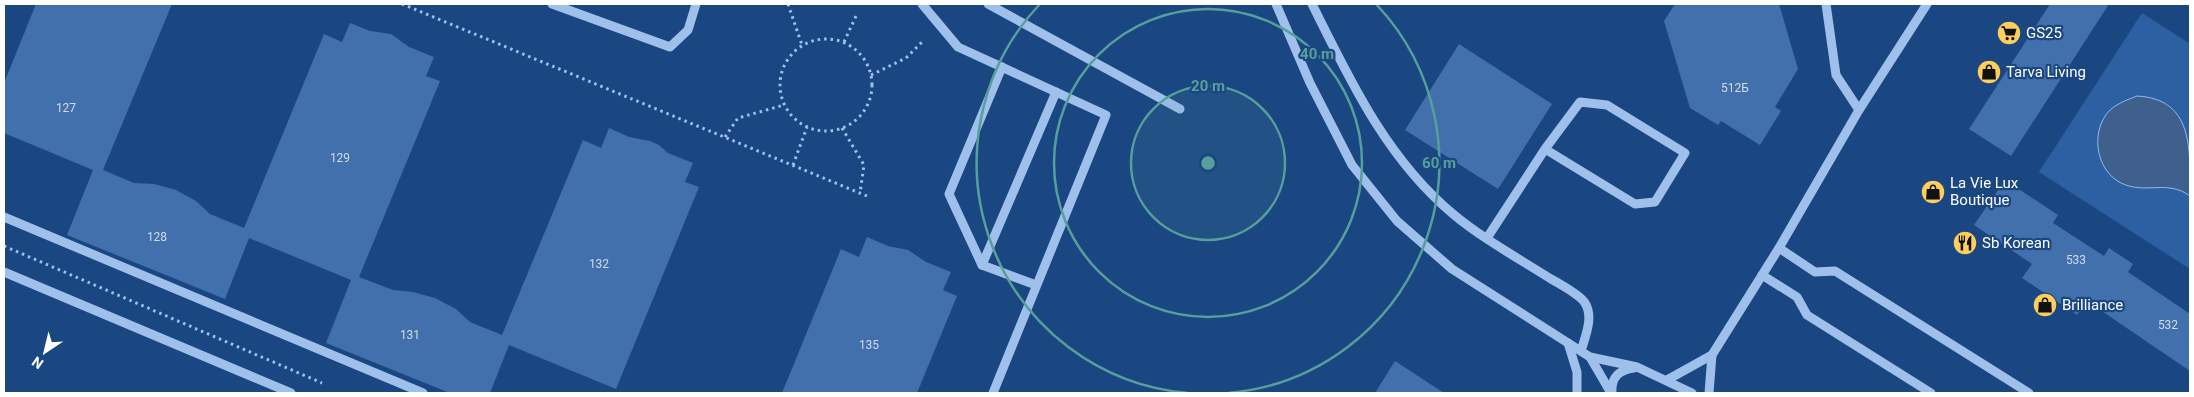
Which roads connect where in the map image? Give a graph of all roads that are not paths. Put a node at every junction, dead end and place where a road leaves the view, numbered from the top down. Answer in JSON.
{"nodes":[{"id":1,"x":552,"y":4,"type":"edge"},
{"id":2,"x":696,"y":4,"type":"edge"},
{"id":3,"x":922,"y":4,"type":"edge"},
{"id":4,"x":988,"y":4,"type":"edge"},
{"id":5,"x":1276,"y":4,"type":"edge"},
{"id":6,"x":1312,"y":4,"type":"edge"},
{"id":7,"x":1826,"y":4,"type":"edge"},
{"id":8,"x":1927,"y":4,"type":"edge"},
{"id":9,"x":1002,"y":67,"type":"junction"},
{"id":10,"x":1056,"y":92,"type":"junction"},
{"id":11,"x":1180,"y":108,"type":"dead end"},
{"id":12,"x":1859,"y":110,"type":"junction"},
{"id":13,"x":1545,"y":149,"type":"junction"},
{"id":14,"x":4,"y":217,"type":"edge"},
{"id":15,"x":1487,"y":238,"type":"junction"},
{"id":16,"x":1779,"y":248,"type":"junction"},
{"id":17,"x":982,"y":265,"type":"junction"},
{"id":18,"x":4,"y":272,"type":"edge"},
{"id":19,"x":1762,"y":276,"type":"junction"},
{"id":20,"x":1036,"y":284,"type":"junction"},
{"id":21,"x":1568,"y":343,"type":"junction"},
{"id":22,"x":1582,"y":351,"type":"junction"},
{"id":23,"x":1712,"y":355,"type":"junction"},
{"id":24,"x":1590,"y":357,"type":"junction"},
{"id":25,"x":1637,"y":367,"type":"junction"},
{"id":26,"x":1667,"y":380,"type":"junction"},
{"id":27,"x":291,"y":393,"type":"edge"},
{"id":28,"x":423,"y":393,"type":"edge"},
{"id":29,"x":993,"y":393,"type":"edge"},
{"id":30,"x":1577,"y":393,"type":"edge"},
{"id":31,"x":1612,"y":393,"type":"edge"},
{"id":32,"x":1692,"y":393,"type":"edge"},
{"id":33,"x":1709,"y":393,"type":"edge"},
{"id":34,"x":1931,"y":393,"type":"edge"},
{"id":35,"x":2029,"y":393,"type":"edge"}],
"edges":[{"from":1,"to":2,"type":"street"},
{"from":3,"to":9,"type":"street"},
{"from":4,"to":11,"type":"street"},
{"from":5,"to":21,"type":"street"},
{"from":6,"to":15,"type":"street"},
{"from":7,"to":12,"type":"street"},
{"from":8,"to":12,"type":"street"},
{"from":9,"to":10,"type":"street"},
{"from":9,"to":17,"type":"street"},
{"from":10,"to":17,"type":"street"},
{"from":10,"to":20,"type":"street"},
{"from":12,"to":16,"type":"street"},
{"from":13,"to":13,"type":"street"},
{"from":13,"to":15,"type":"street"},
{"from":14,"to":28,"type":"street"},
{"from":15,"to":22,"type":"street"},
{"from":16,"to":19,"type":"street"},
{"from":16,"to":35,"type":"street"},
{"from":17,"to":20,"type":"street"},
{"from":18,"to":27,"type":"street"},
{"from":19,"to":23,"type":"street"},
{"from":19,"to":34,"type":"street"},
{"from":20,"to":29,"type":"street"},
{"from":21,"to":22,"type":"street"},
{"from":21,"to":30,"type":"street"},
{"from":22,"to":24,"type":"street"},
{"from":23,"to":26,"type":"street"},
{"from":23,"to":33,"type":"street"},
{"from":24,"to":25,"type":"street"},
{"from":24,"to":31,"type":"street"},
{"from":25,"to":26,"type":"street"},
{"from":25,"to":31,"type":"street"},
{"from":26,"to":32,"type":"street"}]}
